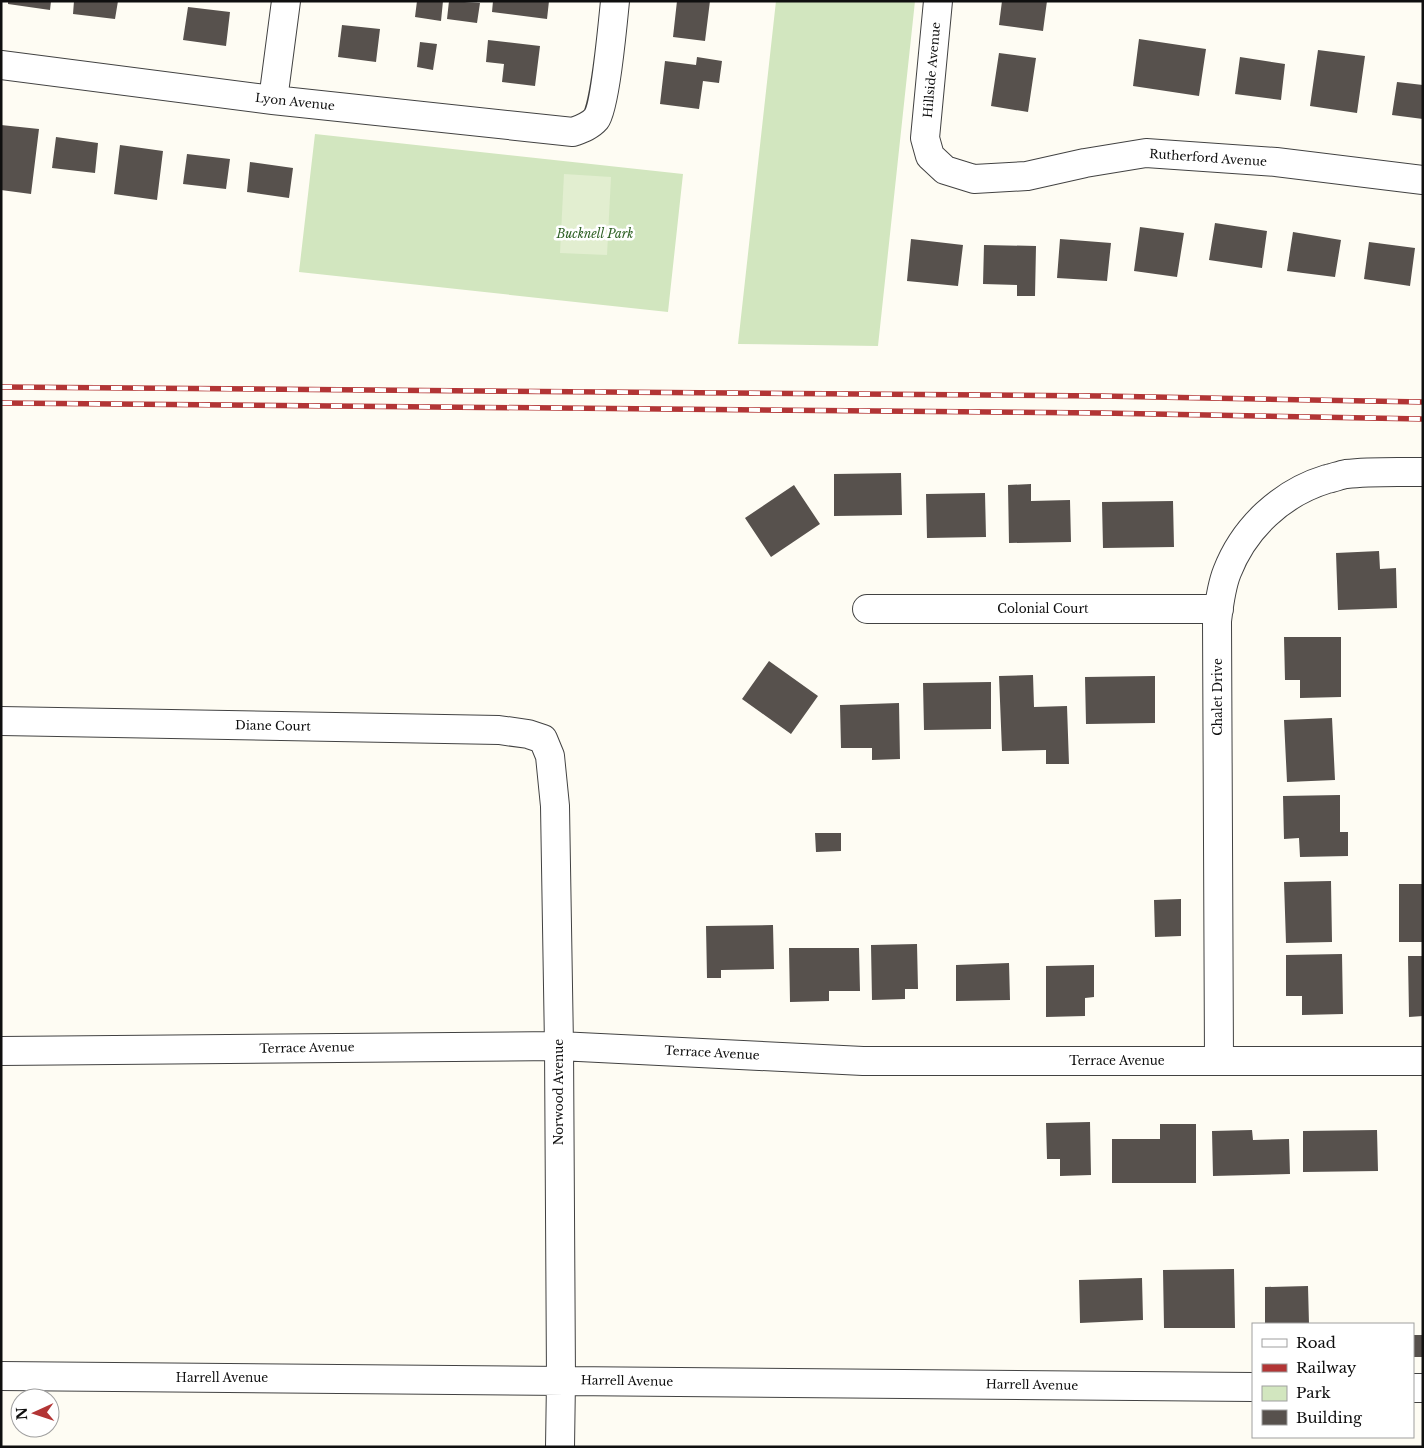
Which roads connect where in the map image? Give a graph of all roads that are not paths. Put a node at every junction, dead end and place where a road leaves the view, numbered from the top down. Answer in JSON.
{"nodes":[{"id":1,"x":286,"y":1,"type":"edge"},
{"id":2,"x":615,"y":1,"type":"edge"},
{"id":3,"x":938,"y":1,"type":"edge"},
{"id":4,"x":1,"y":65,"type":"edge"},
{"id":5,"x":273,"y":100,"type":"junction"},
{"id":6,"x":925,"y":138,"type":"joint"},
{"id":7,"x":1423,"y":180,"type":"edge"},
{"id":8,"x":1423,"y":472,"type":"edge"},
{"id":9,"x":867,"y":609,"type":"dead end"},
{"id":10,"x":1219,"y":609,"type":"junction"},
{"id":11,"x":1,"y":721,"type":"edge"},
{"id":12,"x":543,"y":739,"type":"joint"},
{"id":13,"x":559,"y":1046,"type":"junction"},
{"id":14,"x":1,"y":1051,"type":"edge"},
{"id":15,"x":1219,"y":1061,"type":"junction"},
{"id":16,"x":1423,"y":1061,"type":"edge"},
{"id":17,"x":1,"y":1376,"type":"edge"},
{"id":18,"x":561,"y":1380,"type":"junction"},
{"id":19,"x":1252,"y":1387,"type":"edge"},
{"id":20,"x":560,"y":1447,"type":"edge"}],
"edges":[{"from":1,"to":5,"type":"street"},
{"from":2,"to":5,"type":"street","name":"Lyon Avenue"},
{"from":3,"to":6,"type":"street","name":"Hillside Avenue"},
{"from":4,"to":5,"type":"street","name":"Lyon Avenue"},
{"from":6,"to":7,"type":"street","name":"Rutherford Avenue"},
{"from":8,"to":10,"type":"street","name":"Chalet Drive"},
{"from":9,"to":10,"type":"street","name":"Colonial Court"},
{"from":10,"to":15,"type":"street","name":"Chalet Drive"},
{"from":11,"to":12,"type":"street","name":"Diane Court"},
{"from":12,"to":13,"type":"street","name":"Norwood Avenue"},
{"from":13,"to":14,"type":"street","name":"Terrace Avenue"},
{"from":13,"to":15,"type":"street","name":"Terrace Avenue"},
{"from":13,"to":18,"type":"street","name":"Norwood Avenue"},
{"from":15,"to":16,"type":"street","name":"Terrace Avenue"},
{"from":17,"to":18,"type":"street","name":"Harrell Avenue"},
{"from":18,"to":19,"type":"street","name":"Harrell Avenue"},
{"from":18,"to":20,"type":"street","name":"Norwood Avenue"}]}
